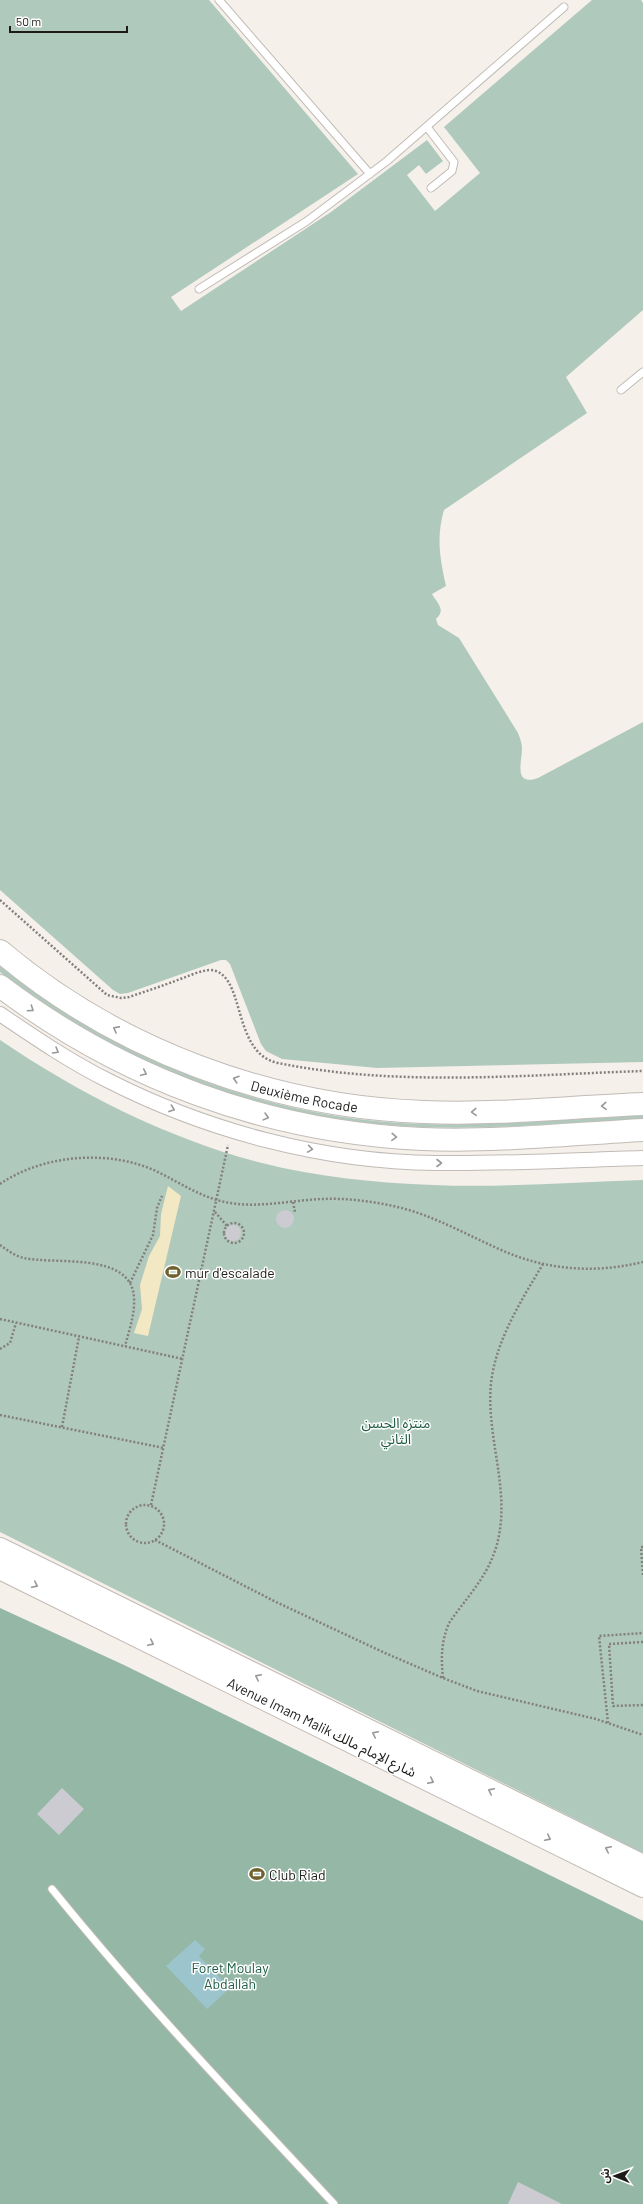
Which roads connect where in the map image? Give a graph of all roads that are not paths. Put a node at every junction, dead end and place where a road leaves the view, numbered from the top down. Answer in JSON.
{"nodes":[{"id":1,"x":219,"y":0,"type":"edge"},
{"id":2,"x":564,"y":7,"type":"dead end"},
{"id":3,"x":427,"y":126,"type":"junction"},
{"id":4,"x":370,"y":174,"type":"junction"},
{"id":5,"x":431,"y":188,"type":"dead end"},
{"id":6,"x":199,"y":289,"type":"dead end"},
{"id":7,"x":643,"y":372,"type":"edge"},
{"id":8,"x":621,"y":390,"type":"dead end"},
{"id":9,"x":0,"y":951,"type":"edge"},
{"id":10,"x":0,"y":986,"type":"edge"},
{"id":11,"x":0,"y":1014,"type":"edge"},
{"id":12,"x":643,"y":1104,"type":"edge"},
{"id":13,"x":643,"y":1130,"type":"edge"},
{"id":14,"x":643,"y":1158,"type":"edge"},
{"id":15,"x":0,"y":1549,"type":"edge"},
{"id":16,"x":0,"y":1568,"type":"edge"},
{"id":17,"x":643,"y":1866,"type":"edge"},
{"id":18,"x":643,"y":1886,"type":"edge"},
{"id":19,"x":52,"y":1890,"type":"dead end"},
{"id":20,"x":334,"y":2204,"type":"edge"}],
"edges":[{"from":1,"to":4,"type":"lane"},
{"from":2,"to":3,"type":"lane"},
{"from":3,"to":4,"type":"lane"},
{"from":3,"to":5,"type":"lane"},
{"from":4,"to":6,"type":"lane"},
{"from":7,"to":8,"type":"lane"},
{"from":12,"to":9,"type":"main road","name":"Deuxième Rocade","one_way":true},
{"from":10,"to":13,"type":"main road","name":"Deuxième Rocade","one_way":true},
{"from":11,"to":14,"type":"street","one_way":true},
{"from":17,"to":15,"type":"main road","name":"Avenue Imam Malik شارع الإمام مالك","one_way":true},
{"from":16,"to":18,"type":"main road","name":"Avenue Imam Malik شارع الإمام مالك","one_way":true},
{"from":19,"to":20,"type":"lane"}]}
